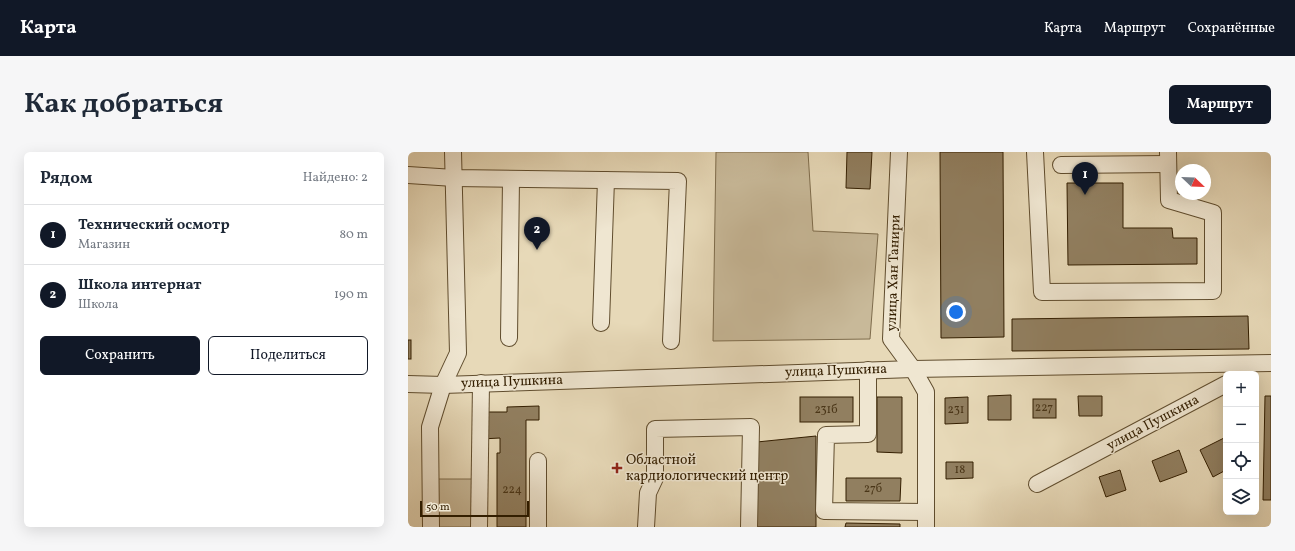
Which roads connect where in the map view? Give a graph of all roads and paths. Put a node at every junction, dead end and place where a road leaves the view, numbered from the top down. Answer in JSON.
{"nodes":[{"id":1,"x":453,"y":152,"type":"edge"},
{"id":2,"x":899,"y":152,"type":"edge"},
{"id":3,"x":1036,"y":152,"type":"edge"},
{"id":4,"x":1168,"y":158,"type":"edge"},
{"id":5,"x":1061,"y":165,"type":"dead end"},
{"id":6,"x":408,"y":175,"type":"edge"},
{"id":7,"x":454,"y":178,"type":"junction"},
{"id":8,"x":511,"y":178,"type":"junction"},
{"id":9,"x":606,"y":180,"type":"junction"},
{"id":10,"x":601,"y":323,"type":"dead end"},
{"id":11,"x":508,"y":338,"type":"dead end"},
{"id":12,"x":671,"y":340,"type":"dead end"},
{"id":13,"x":1268,"y":363,"type":"edge"},
{"id":14,"x":913,"y":369,"type":"junction"},
{"id":15,"x":868,"y":370,"type":"junction"},
{"id":16,"x":1251,"y":371,"type":"edge"},
{"id":17,"x":481,"y":383,"type":"junction"},
{"id":18,"x":408,"y":384,"type":"edge"},
{"id":19,"x":443,"y":385,"type":"junction"},
{"id":20,"x":1223,"y":386,"type":"edge"},
{"id":21,"x":538,"y":461,"type":"dead end"},
{"id":22,"x":1037,"y":484,"type":"dead end"},
{"id":23,"x":926,"y":520,"type":"edge"},
{"id":24,"x":431,"y":527,"type":"edge"},
{"id":25,"x":478,"y":527,"type":"edge"},
{"id":26,"x":538,"y":527,"type":"edge"},
{"id":27,"x":646,"y":527,"type":"edge"},
{"id":28,"x":749,"y":527,"type":"edge"}],
"edges":[{"from":1,"to":7,"type":"street"},
{"from":2,"to":14,"type":"street","name":"улица Хан Танири"},
{"from":3,"to":4,"type":"street"},
{"from":4,"to":5,"type":"street"},
{"from":6,"to":7,"type":"street"},
{"from":7,"to":8,"type":"street"},
{"from":7,"to":19,"type":"street"},
{"from":8,"to":9,"type":"street"},
{"from":8,"to":11,"type":"street"},
{"from":9,"to":10,"type":"street"},
{"from":9,"to":12,"type":"street"},
{"from":13,"to":14,"type":"street","name":"улица Пушкина"},
{"from":13,"to":16,"type":"street","name":"улица Пушкина"},
{"from":14,"to":15,"type":"street","name":"улица Пушкина"},
{"from":14,"to":23,"type":"street","name":"улица Хан Танири"},
{"from":15,"to":17,"type":"street","name":"улица Пушкина"},
{"from":15,"to":23,"type":"street"},
{"from":17,"to":19,"type":"street","name":"улица Пушкина"},
{"from":17,"to":25,"type":"street"},
{"from":18,"to":19,"type":"street","name":"улица Пушкина"},
{"from":19,"to":24,"type":"street"},
{"from":20,"to":22,"type":"street","name":"улица Пушкина"},
{"from":21,"to":26,"type":"street"},
{"from":27,"to":28,"type":"street"}]}
